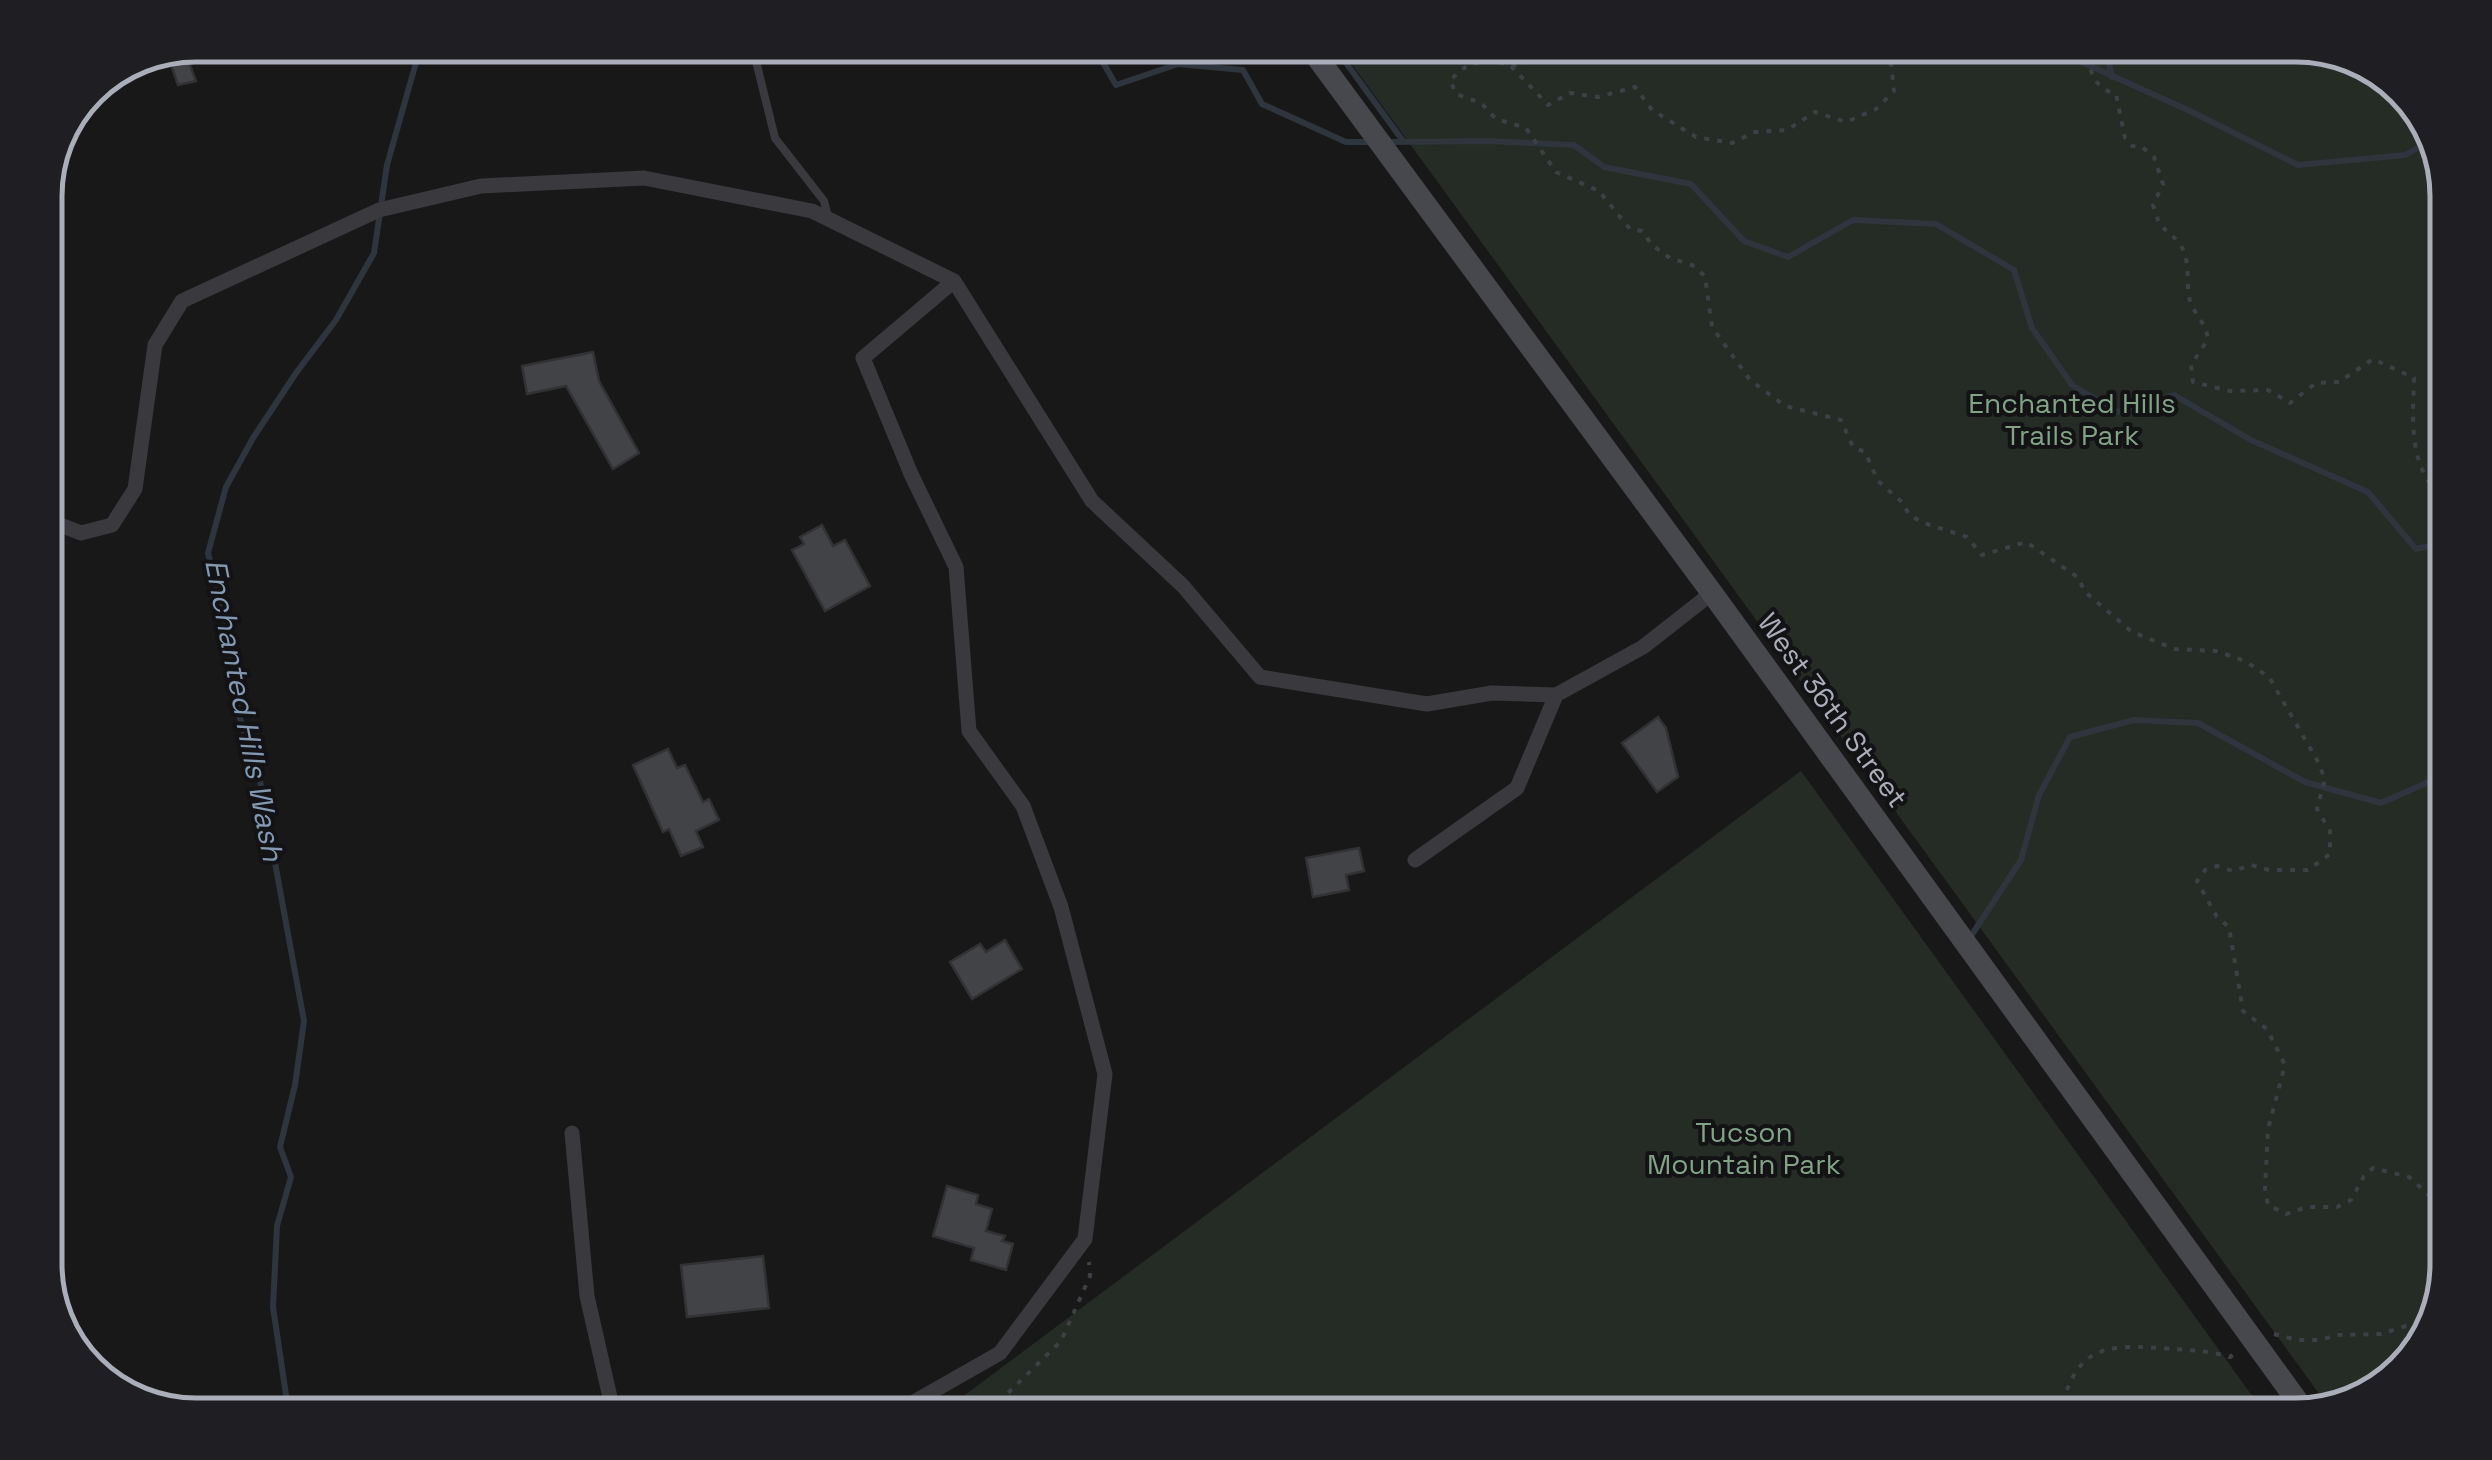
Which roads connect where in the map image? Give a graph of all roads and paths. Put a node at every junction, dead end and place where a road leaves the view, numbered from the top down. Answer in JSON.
{"nodes":[{"id":1,"x":756,"y":62,"type":"edge"},
{"id":2,"x":1321,"y":62,"type":"edge"},
{"id":3,"x":1486,"y":62,"type":"edge"},
{"id":4,"x":1498,"y":62,"type":"edge"},
{"id":5,"x":1528,"y":62,"type":"edge"},
{"id":6,"x":1889,"y":62,"type":"edge"},
{"id":7,"x":2088,"y":62,"type":"edge"},
{"id":8,"x":1511,"y":66,"type":"junction"},
{"id":9,"x":829,"y":220,"type":"junction"},
{"id":10,"x":954,"y":281,"type":"junction"},
{"id":11,"x":2429,"y":482,"type":"edge"},
{"id":12,"x":63,"y":526,"type":"edge"},
{"id":13,"x":1712,"y":593,"type":"junction"},
{"id":14,"x":1556,"y":695,"type":"junction"},
{"id":15,"x":1415,"y":860,"type":"dead end"},
{"id":16,"x":572,"y":1134,"type":"dead end"},
{"id":17,"x":2430,"y":1195,"type":"edge"},
{"id":18,"x":1086,"y":1234,"type":"junction"},
{"id":19,"x":2414,"y":1327,"type":"edge"},
{"id":20,"x":2264,"y":1331,"type":"dead end"},
{"id":21,"x":2239,"y":1350,"type":"dead end"},
{"id":22,"x":610,"y":1398,"type":"edge"},
{"id":23,"x":921,"y":1398,"type":"edge"},
{"id":24,"x":1004,"y":1398,"type":"edge"},
{"id":25,"x":2064,"y":1398,"type":"edge"},
{"id":26,"x":2296,"y":1398,"type":"edge"}],
"edges":[{"from":1,"to":9,"type":"lane"},
{"from":2,"to":13,"type":"street","name":"West 36th Street"},
{"from":3,"to":17,"type":"path"},
{"from":4,"to":8,"type":"path"},
{"from":5,"to":8,"type":"path"},
{"from":6,"to":8,"type":"path"},
{"from":7,"to":11,"type":"path"},
{"from":9,"to":10,"type":"street"},
{"from":9,"to":12,"type":"street"},
{"from":10,"to":14,"type":"street"},
{"from":10,"to":18,"type":"street"},
{"from":13,"to":14,"type":"street"},
{"from":13,"to":26,"type":"street","name":"West 36th Street"},
{"from":14,"to":15,"type":"street"},
{"from":16,"to":22,"type":"street"},
{"from":18,"to":23,"type":"street"},
{"from":18,"to":24,"type":"path"},
{"from":19,"to":20,"type":"path"},
{"from":21,"to":25,"type":"path"}]}
